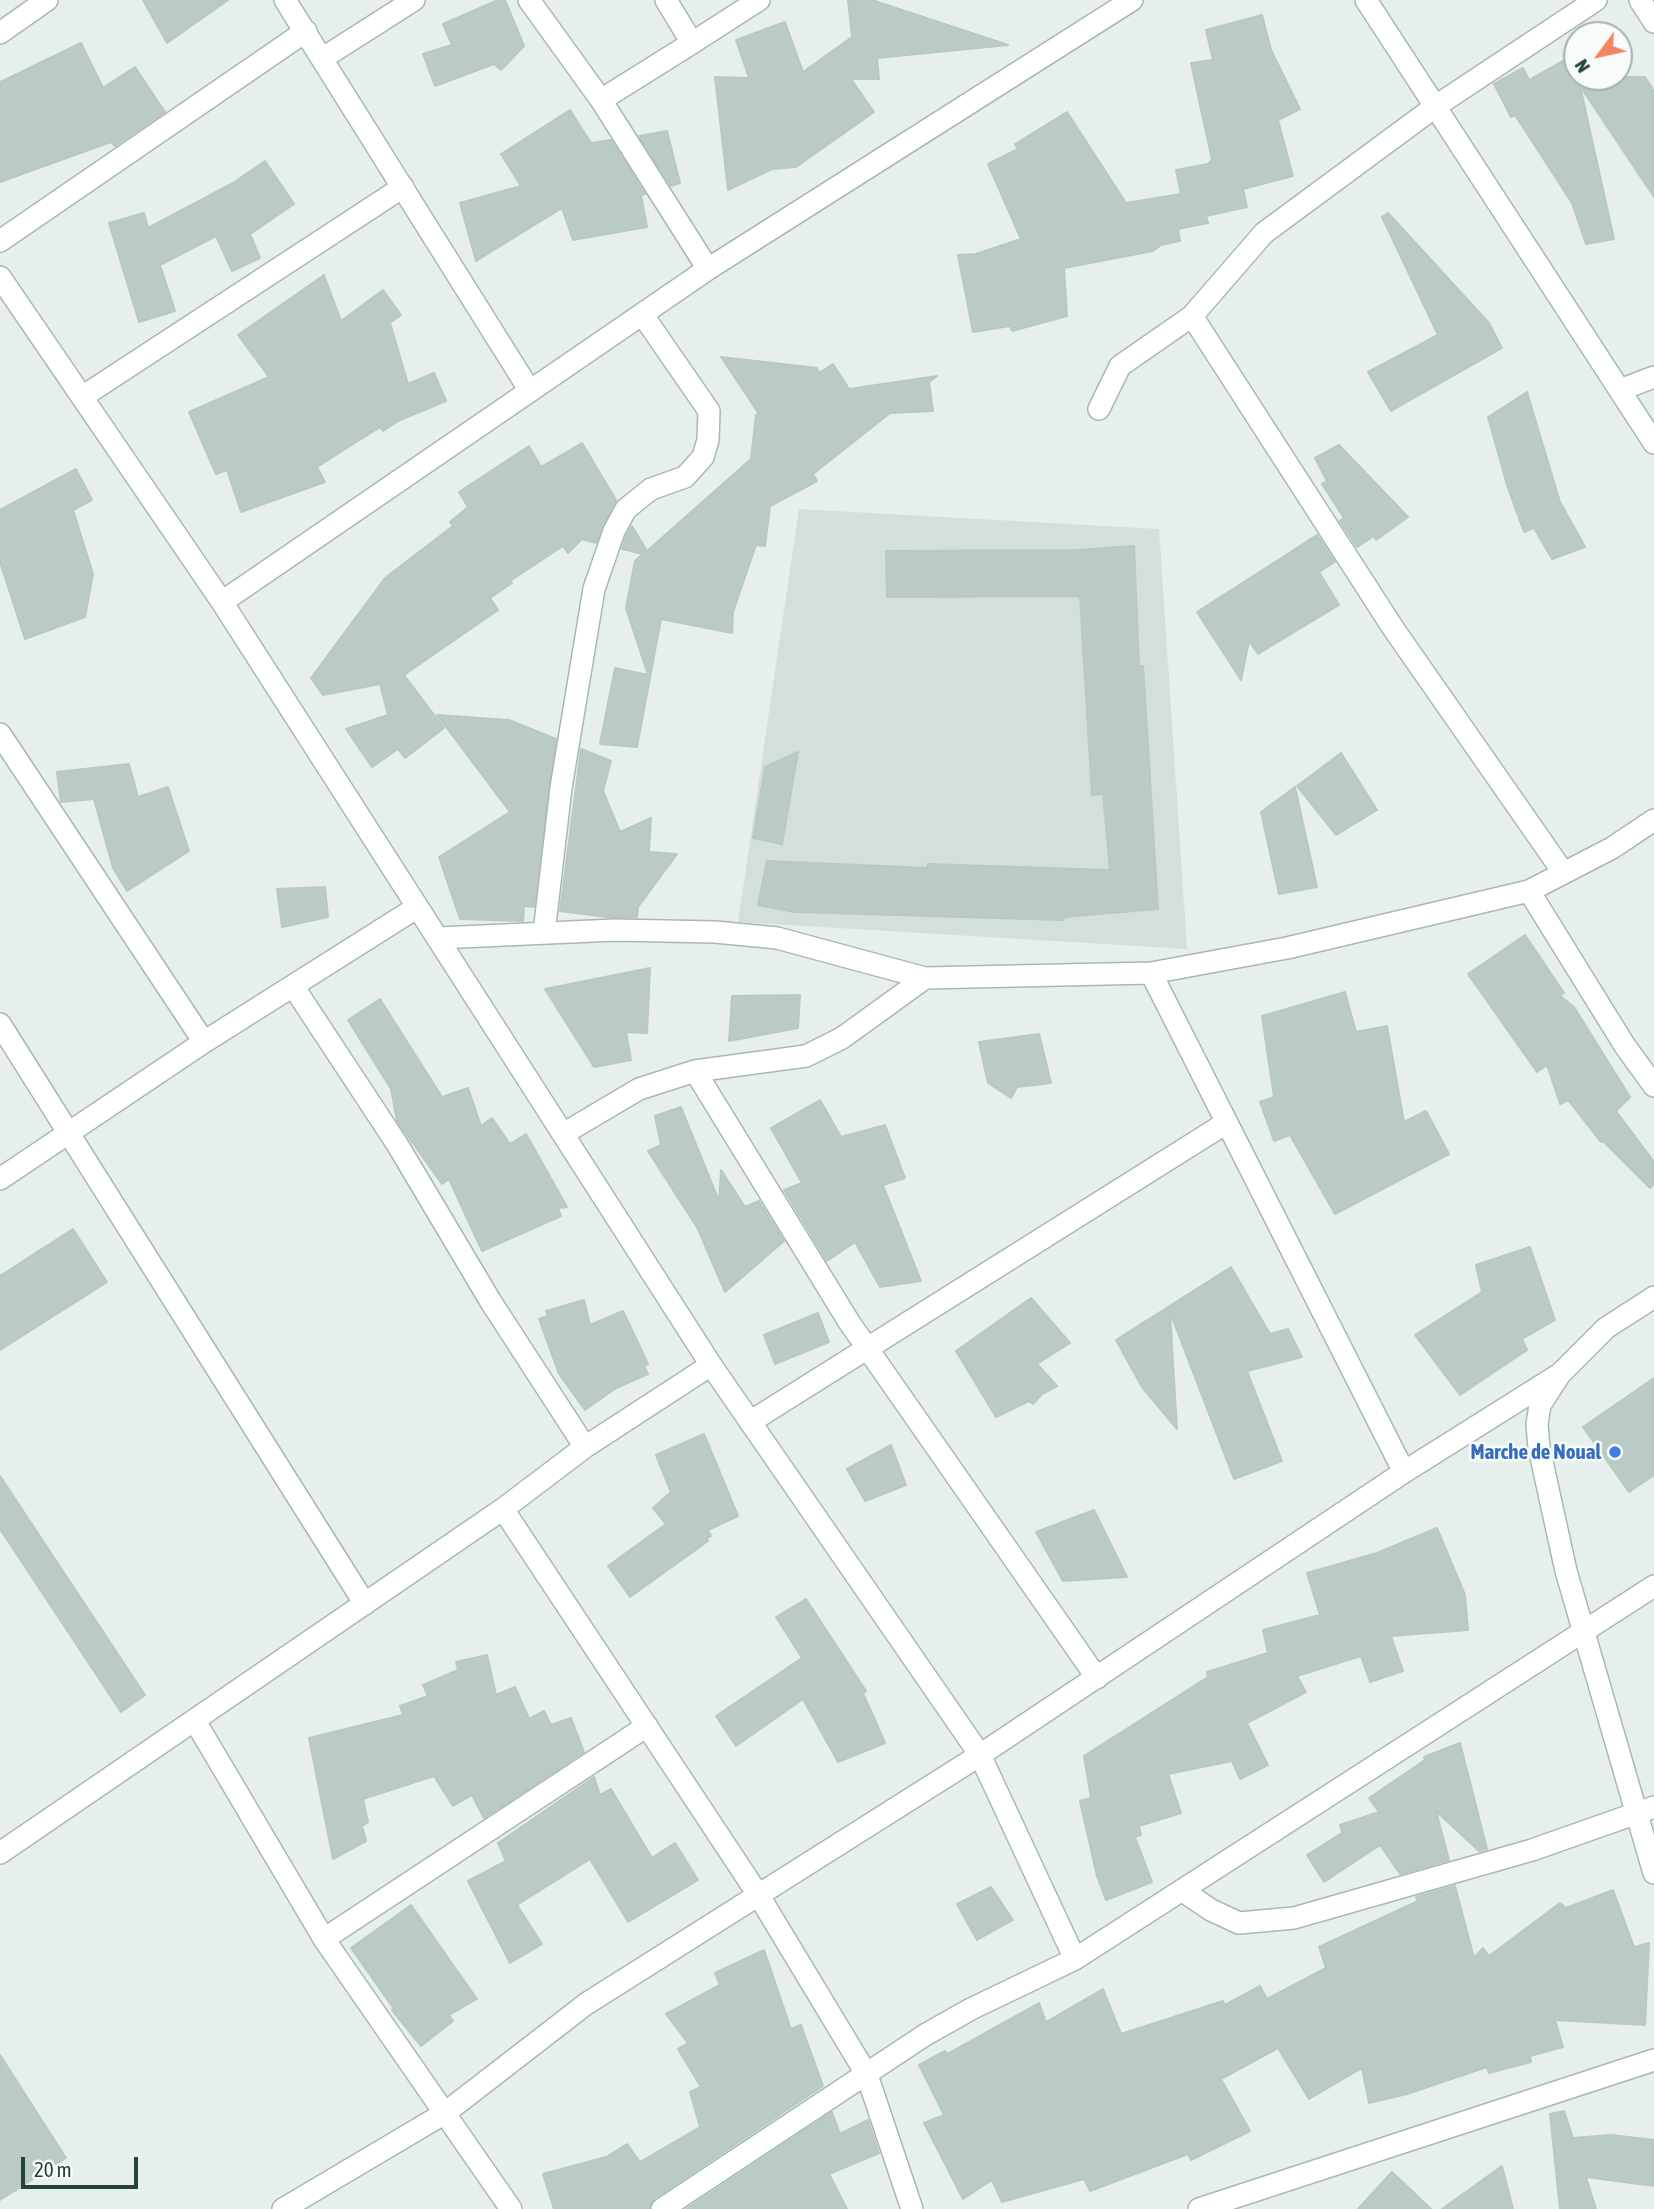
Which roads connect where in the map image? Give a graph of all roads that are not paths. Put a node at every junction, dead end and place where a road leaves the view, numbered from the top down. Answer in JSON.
{"nodes":[{"id":1,"x":47,"y":0,"type":"edge"},
{"id":2,"x":285,"y":0,"type":"edge"},
{"id":3,"x":414,"y":0,"type":"edge"},
{"id":4,"x":529,"y":0,"type":"edge"},
{"id":5,"x":666,"y":0,"type":"edge"},
{"id":6,"x":759,"y":0,"type":"edge"},
{"id":7,"x":1132,"y":0,"type":"edge"},
{"id":8,"x":1366,"y":0,"type":"edge"},
{"id":9,"x":1597,"y":0,"type":"edge"},
{"id":10,"x":1640,"y":0,"type":"edge"},
{"id":11,"x":1654,"y":22,"type":"edge"},
{"id":12,"x":306,"y":31,"type":"junction"},
{"id":13,"x":0,"y":33,"type":"edge"},
{"id":14,"x":692,"y":43,"type":"junction"},
{"id":15,"x":323,"y":58,"type":"junction"},
{"id":16,"x":601,"y":100,"type":"junction"},
{"id":17,"x":1436,"y":106,"type":"junction"},
{"id":18,"x":403,"y":187,"type":"junction"},
{"id":19,"x":0,"y":241,"type":"edge"},
{"id":20,"x":708,"y":268,"type":"junction"},
{"id":21,"x":0,"y":277,"type":"edge"},
{"id":22,"x":642,"y":314,"type":"junction"},
{"id":23,"x":1192,"y":316,"type":"junction"},
{"id":24,"x":1654,"y":377,"type":"edge"},
{"id":25,"x":1620,"y":390,"type":"junction"},
{"id":26,"x":530,"y":391,"type":"junction"},
{"id":27,"x":82,"y":397,"type":"junction"},
{"id":28,"x":1099,"y":409,"type":"dead end"},
{"id":29,"x":1654,"y":443,"type":"edge"},
{"id":30,"x":222,"y":602,"type":"junction"},
{"id":31,"x":0,"y":734,"type":"edge"},
{"id":32,"x":1654,"y":820,"type":"edge"},
{"id":33,"x":1563,"y":872,"type":"junction"},
{"id":34,"x":1529,"y":891,"type":"junction"},
{"id":35,"x":416,"y":908,"type":"junction"},
{"id":36,"x":544,"y":933,"type":"junction"},
{"id":37,"x":438,"y":938,"type":"junction"},
{"id":38,"x":1151,"y":972,"type":"junction"},
{"id":39,"x":925,"y":978,"type":"junction"},
{"id":40,"x":293,"y":986,"type":"junction"},
{"id":41,"x":0,"y":1024,"type":"edge"},
{"id":42,"x":204,"y":1042,"type":"junction"},
{"id":43,"x":695,"y":1071,"type":"junction"},
{"id":44,"x":1654,"y":1086,"type":"edge"},
{"id":45,"x":1226,"y":1124,"type":"junction"},
{"id":46,"x":68,"y":1131,"type":"junction"},
{"id":47,"x":563,"y":1134,"type":"junction"},
{"id":48,"x":0,"y":1179,"type":"edge"},
{"id":49,"x":1654,"y":1297,"type":"edge"},
{"id":50,"x":866,"y":1347,"type":"junction"},
{"id":51,"x":712,"y":1365,"type":"junction"},
{"id":52,"x":1560,"y":1374,"type":"junction"},
{"id":53,"x":750,"y":1422,"type":"junction"},
{"id":54,"x":585,"y":1447,"type":"junction"},
{"id":55,"x":1404,"y":1472,"type":"junction"},
{"id":56,"x":503,"y":1509,"type":"junction"},
{"id":57,"x":1654,"y":1586,"type":"edge"},
{"id":58,"x":365,"y":1604,"type":"junction"},
{"id":59,"x":1583,"y":1630,"type":"junction"},
{"id":60,"x":1097,"y":1678,"type":"junction"},
{"id":61,"x":195,"y":1721,"type":"junction"},
{"id":62,"x":647,"y":1726,"type":"junction"},
{"id":63,"x":980,"y":1755,"type":"junction"},
{"id":64,"x":1644,"y":1811,"type":"edge"},
{"id":65,"x":0,"y":1853,"type":"edge"},
{"id":66,"x":1654,"y":1873,"type":"edge"},
{"id":67,"x":1183,"y":1891,"type":"junction"},
{"id":68,"x":759,"y":1896,"type":"junction"},
{"id":69,"x":324,"y":1939,"type":"junction"},
{"id":70,"x":1076,"y":1959,"type":"junction"},
{"id":71,"x":1654,"y":2060,"type":"edge"},
{"id":72,"x":867,"y":2075,"type":"junction"},
{"id":73,"x":446,"y":2113,"type":"junction"},
{"id":74,"x":284,"y":2209,"type":"edge"},
{"id":75,"x":511,"y":2209,"type":"edge"},
{"id":76,"x":662,"y":2209,"type":"edge"},
{"id":77,"x":912,"y":2209,"type":"edge"},
{"id":78,"x":1199,"y":2209,"type":"edge"}],
"edges":[{"from":1,"to":13,"type":"street"},
{"from":2,"to":12,"type":"street"},
{"from":3,"to":15,"type":"street"},
{"from":4,"to":16,"type":"street"},
{"from":5,"to":14,"type":"street"},
{"from":6,"to":14,"type":"street"},
{"from":7,"to":20,"type":"street"},
{"from":8,"to":17,"type":"street"},
{"from":9,"to":17,"type":"street"},
{"from":10,"to":11,"type":"street"},
{"from":12,"to":15,"type":"street"},
{"from":12,"to":19,"type":"street"},
{"from":14,"to":16,"type":"street"},
{"from":15,"to":18,"type":"street"},
{"from":16,"to":20,"type":"street"},
{"from":17,"to":23,"type":"street"},
{"from":17,"to":25,"type":"street"},
{"from":18,"to":26,"type":"street"},
{"from":18,"to":27,"type":"street"},
{"from":20,"to":22,"type":"street"},
{"from":21,"to":27,"type":"street"},
{"from":22,"to":26,"type":"street"},
{"from":22,"to":36,"type":"street"},
{"from":23,"to":28,"type":"street"},
{"from":23,"to":33,"type":"street"},
{"from":24,"to":25,"type":"street"},
{"from":25,"to":29,"type":"street"},
{"from":26,"to":30,"type":"street"},
{"from":27,"to":30,"type":"street"},
{"from":30,"to":35,"type":"street"},
{"from":31,"to":42,"type":"street"},
{"from":32,"to":33,"type":"street"},
{"from":33,"to":34,"type":"street"},
{"from":34,"to":38,"type":"street"},
{"from":34,"to":44,"type":"street"},
{"from":35,"to":37,"type":"street"},
{"from":35,"to":40,"type":"street"},
{"from":36,"to":37,"type":"street"},
{"from":36,"to":39,"type":"street"},
{"from":37,"to":47,"type":"street"},
{"from":38,"to":39,"type":"street"},
{"from":38,"to":45,"type":"street"},
{"from":39,"to":43,"type":"street"},
{"from":40,"to":42,"type":"street"},
{"from":40,"to":54,"type":"street"},
{"from":41,"to":46,"type":"street"},
{"from":42,"to":46,"type":"street"},
{"from":43,"to":47,"type":"street"},
{"from":43,"to":50,"type":"street"},
{"from":45,"to":50,"type":"street"},
{"from":45,"to":55,"type":"street"},
{"from":46,"to":48,"type":"street"},
{"from":46,"to":58,"type":"street"},
{"from":47,"to":51,"type":"street"},
{"from":49,"to":52,"type":"street"},
{"from":50,"to":53,"type":"street"},
{"from":50,"to":60,"type":"street"},
{"from":51,"to":53,"type":"street"},
{"from":51,"to":54,"type":"street"},
{"from":52,"to":55,"type":"street"},
{"from":52,"to":59,"type":"street"},
{"from":53,"to":63,"type":"street"},
{"from":54,"to":56,"type":"street"},
{"from":55,"to":60,"type":"street"},
{"from":56,"to":58,"type":"street"},
{"from":56,"to":62,"type":"street"},
{"from":57,"to":59,"type":"street"},
{"from":58,"to":61,"type":"street"},
{"from":59,"to":64,"type":"street"},
{"from":59,"to":67,"type":"street"},
{"from":60,"to":63,"type":"street"},
{"from":61,"to":65,"type":"street"},
{"from":61,"to":69,"type":"street"},
{"from":62,"to":68,"type":"street"},
{"from":62,"to":69,"type":"street"},
{"from":63,"to":68,"type":"street"},
{"from":63,"to":70,"type":"street"},
{"from":64,"to":66,"type":"street"},
{"from":64,"to":67,"type":"street"},
{"from":67,"to":70,"type":"street"},
{"from":68,"to":72,"type":"street"},
{"from":68,"to":73,"type":"street"},
{"from":69,"to":73,"type":"street"},
{"from":70,"to":72,"type":"street"},
{"from":71,"to":78,"type":"street"},
{"from":72,"to":76,"type":"street"},
{"from":72,"to":77,"type":"street"},
{"from":73,"to":74,"type":"street"},
{"from":73,"to":75,"type":"street"}]}
